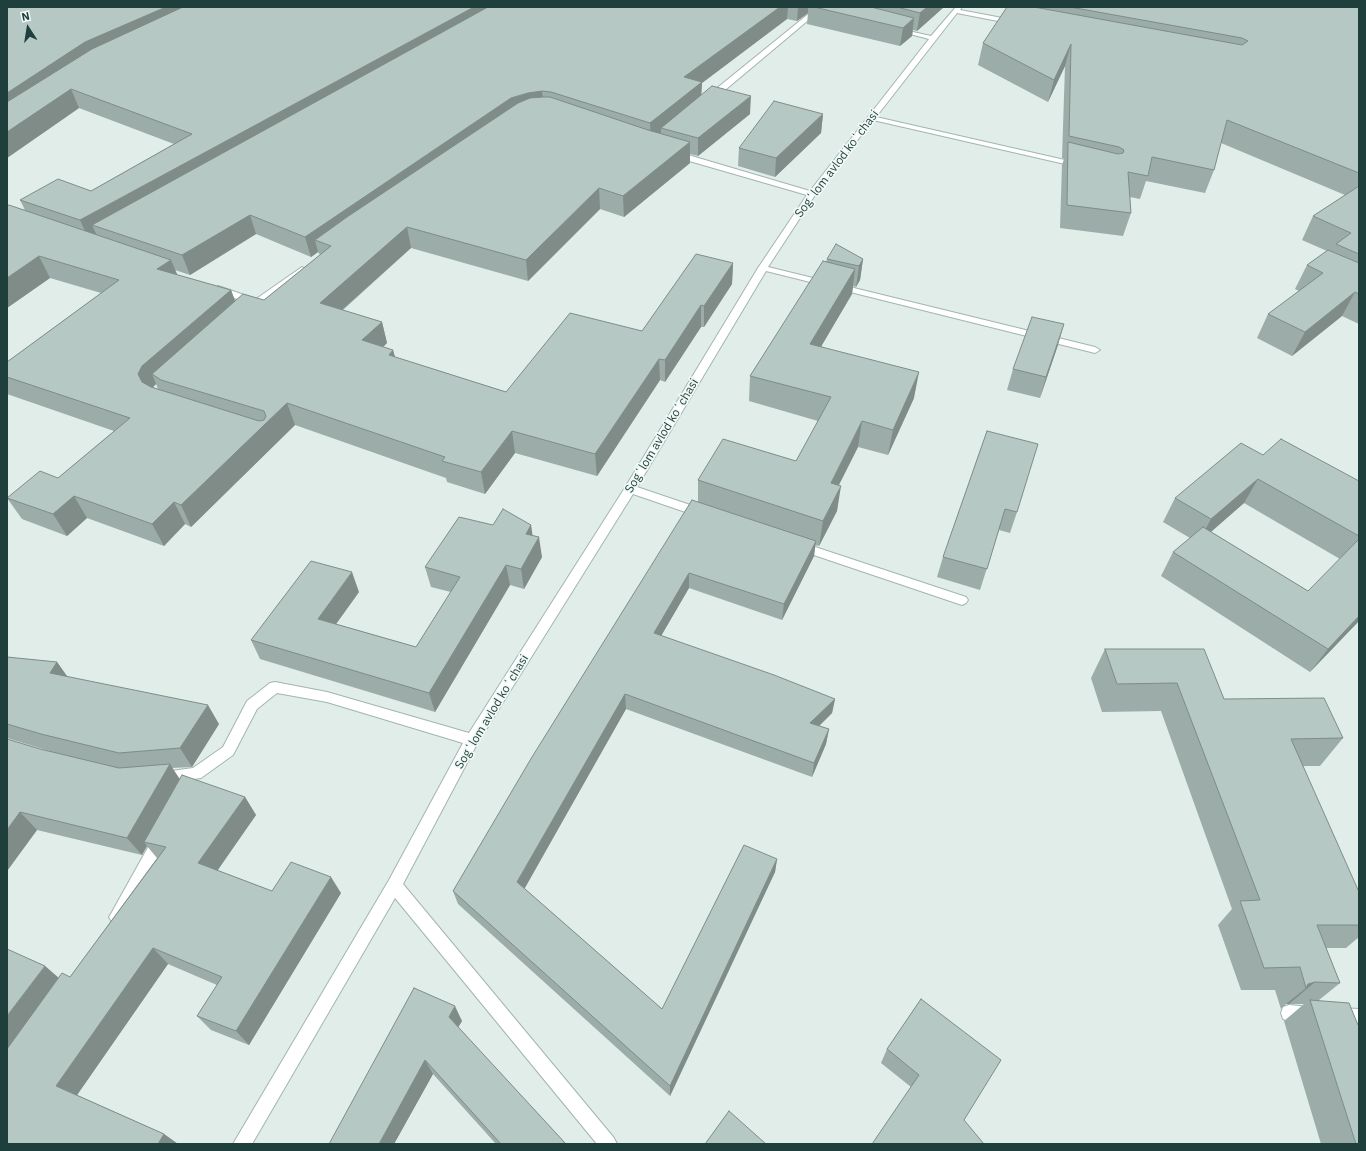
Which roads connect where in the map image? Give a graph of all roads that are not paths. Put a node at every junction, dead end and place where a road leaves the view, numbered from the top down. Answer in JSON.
{"nodes":[{"id":1,"x":822,"y":9,"type":"edge"},
{"id":2,"x":957,"y":9,"type":"edge"},
{"id":3,"x":1018,"y":23,"type":"edge"},
{"id":4,"x":887,"y":26,"type":"edge"},
{"id":5,"x":933,"y":38,"type":"junction"},
{"id":6,"x":705,"y":103,"type":"edge"},
{"id":7,"x":872,"y":118,"type":"junction"},
{"id":8,"x":667,"y":152,"type":"edge"},
{"id":9,"x":1088,"y":168,"type":"edge"},
{"id":10,"x":812,"y":194,"type":"junction"},
{"id":11,"x":306,"y":267,"type":"edge"},
{"id":12,"x":763,"y":268,"type":"junction"},
{"id":13,"x":206,"y":285,"type":"edge"},
{"id":14,"x":258,"y":303,"type":"junction"},
{"id":15,"x":246,"y":313,"type":"edge"},
{"id":16,"x":1095,"y":350,"type":"dead end"},
{"id":17,"x":630,"y":489,"type":"junction"},
{"id":18,"x":713,"y":517,"type":"edge"},
{"id":19,"x":789,"y":542,"type":"edge"},
{"id":20,"x":962,"y":600,"type":"dead end"},
{"id":21,"x":472,"y":740,"type":"junction"},
{"id":22,"x":196,"y":774,"type":"junction"},
{"id":23,"x":149,"y":778,"type":"edge"},
{"id":24,"x":189,"y":788,"type":"edge"},
{"id":25,"x":166,"y":828,"type":"edge"},
{"id":26,"x":394,"y":885,"type":"junction"},
{"id":27,"x":110,"y":929,"type":"edge"},
{"id":28,"x":1289,"y":1013,"type":"dead end"},
{"id":29,"x":1359,"y":1017,"type":"edge"},
{"id":30,"x":242,"y":1144,"type":"edge"},
{"id":31,"x":608,"y":1144,"type":"edge"}],
"edges":[{"from":1,"to":6,"type":"street"},
{"from":2,"to":3,"type":"street"},
{"from":2,"to":5,"type":"street","name":"Sogʻlom avlod koʻchasi"},
{"from":4,"to":5,"type":"street"},
{"from":5,"to":7,"type":"street","name":"Sogʻlom avlod koʻchasi"},
{"from":7,"to":9,"type":"street"},
{"from":7,"to":10,"type":"street","name":"Sogʻlom avlod koʻchasi"},
{"from":8,"to":10,"type":"street"},
{"from":10,"to":12,"type":"street","name":"Sogʻlom avlod koʻchasi"},
{"from":11,"to":14,"type":"street"},
{"from":12,"to":16,"type":"street"},
{"from":12,"to":17,"type":"street","name":"Sogʻlom avlod koʻchasi"},
{"from":13,"to":14,"type":"street"},
{"from":14,"to":15,"type":"street"},
{"from":17,"to":18,"type":"street"},
{"from":17,"to":21,"type":"street","name":"Sogʻlom avlod koʻchasi"},
{"from":19,"to":20,"type":"street"},
{"from":21,"to":22,"type":"street"},
{"from":21,"to":26,"type":"street","name":"Sogʻlom avlod koʻchasi"},
{"from":22,"to":23,"type":"street"},
{"from":22,"to":24,"type":"street"},
{"from":25,"to":27,"type":"street"},
{"from":26,"to":30,"type":"street","name":"Sogʻlom avlod koʻchasi"},
{"from":26,"to":31,"type":"street"},
{"from":28,"to":29,"type":"street"}]}
